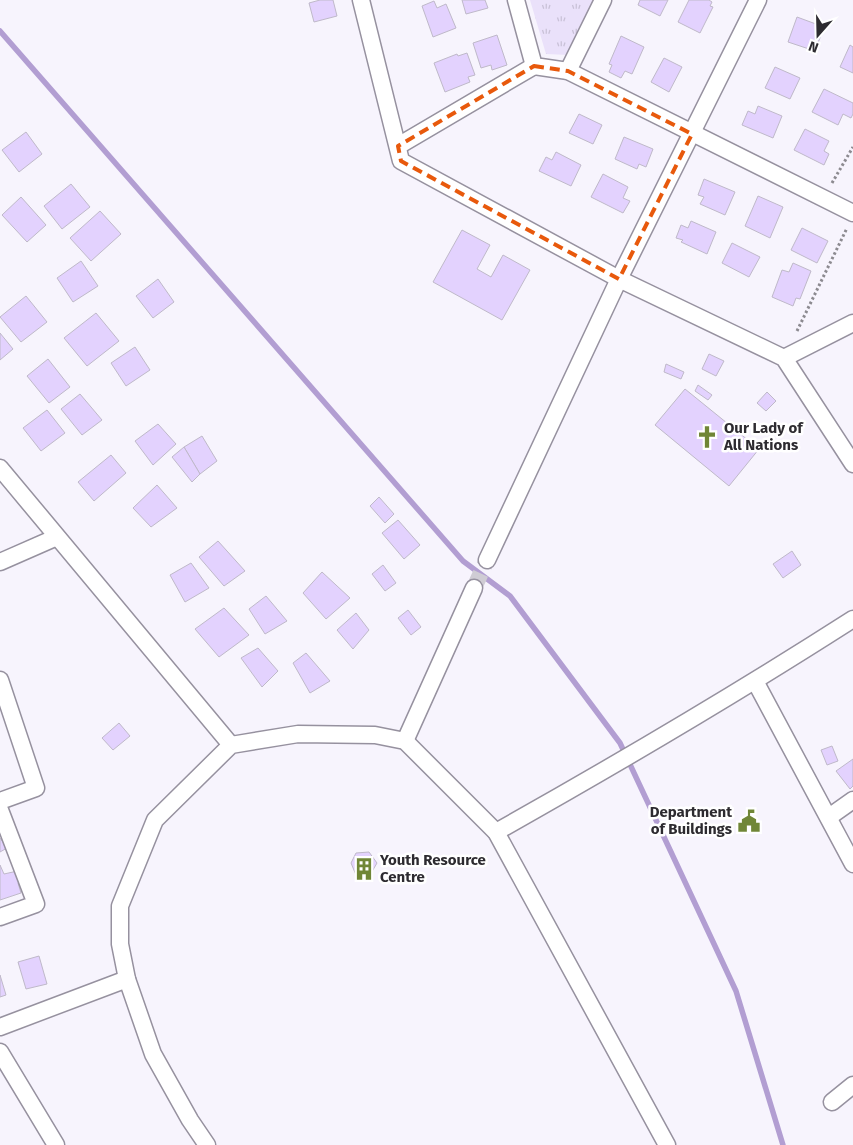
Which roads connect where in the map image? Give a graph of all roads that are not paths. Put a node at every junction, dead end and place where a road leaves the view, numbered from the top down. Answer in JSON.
{"nodes":[{"id":1,"x":361,"y":0,"type":"edge"},
{"id":2,"x":516,"y":0,"type":"edge"},
{"id":3,"x":603,"y":0,"type":"edge"},
{"id":4,"x":758,"y":0,"type":"edge"},
{"id":5,"x":534,"y":66,"type":"junction"},
{"id":6,"x":568,"y":71,"type":"junction"},
{"id":7,"x":692,"y":134,"type":"junction"},
{"id":8,"x":398,"y":146,"type":"junction"},
{"id":9,"x":851,"y":219,"type":"edge"},
{"id":10,"x":619,"y":280,"type":"junction"},
{"id":11,"x":853,"y":323,"type":"edge"},
{"id":12,"x":784,"y":358,"type":"junction"},
{"id":13,"x":853,"y":464,"type":"edge"},
{"id":14,"x":0,"y":468,"type":"edge"},
{"id":15,"x":57,"y":537,"type":"junction"},
{"id":16,"x":487,"y":560,"type":"tunnel mouth"},
{"id":17,"x":0,"y":562,"type":"edge"},
{"id":18,"x":474,"y":588,"type":"tunnel mouth"},
{"id":19,"x":853,"y":619,"type":"edge"},
{"id":20,"x":0,"y":682,"type":"edge"},
{"id":21,"x":755,"y":682,"type":"junction"},
{"id":22,"x":405,"y":741,"type":"junction"},
{"id":23,"x":230,"y":745,"type":"junction"},
{"id":24,"x":853,"y":800,"type":"edge"},
{"id":25,"x":0,"y":801,"type":"edge"},
{"id":26,"x":0,"y":810,"type":"edge"},
{"id":27,"x":829,"y":816,"type":"junction"},
{"id":28,"x":496,"y":832,"type":"junction"},
{"id":29,"x":853,"y":864,"type":"edge"},
{"id":30,"x":0,"y":917,"type":"edge"},
{"id":31,"x":127,"y":979,"type":"junction"},
{"id":32,"x":0,"y":1027,"type":"edge"},
{"id":33,"x":0,"y":1052,"type":"edge"},
{"id":34,"x":853,"y":1085,"type":"edge"},
{"id":35,"x":832,"y":1102,"type":"dead end"},
{"id":36,"x":56,"y":1145,"type":"edge"},
{"id":37,"x":207,"y":1145,"type":"edge"},
{"id":38,"x":666,"y":1145,"type":"edge"}],
"edges":[{"from":1,"to":8,"type":"street"},
{"from":2,"to":5,"type":"street"},
{"from":3,"to":6,"type":"street"},
{"from":4,"to":7,"type":"street"},
{"from":5,"to":6,"type":"street"},
{"from":5,"to":8,"type":"street"},
{"from":6,"to":7,"type":"street"},
{"from":7,"to":9,"type":"street"},
{"from":7,"to":10,"type":"street"},
{"from":8,"to":10,"type":"street"},
{"from":10,"to":12,"type":"street"},
{"from":10,"to":16,"type":"street"},
{"from":11,"to":12,"type":"street"},
{"from":12,"to":13,"type":"street"},
{"from":14,"to":15,"type":"street"},
{"from":15,"to":17,"type":"street"},
{"from":15,"to":23,"type":"street"},
{"from":18,"to":22,"type":"street"},
{"from":19,"to":21,"type":"street"},
{"from":20,"to":25,"type":"street"},
{"from":21,"to":27,"type":"street"},
{"from":21,"to":28,"type":"street"},
{"from":22,"to":23,"type":"street"},
{"from":22,"to":28,"type":"street"},
{"from":23,"to":31,"type":"street"},
{"from":24,"to":27,"type":"street"},
{"from":26,"to":30,"type":"street"},
{"from":27,"to":29,"type":"street"},
{"from":28,"to":38,"type":"street"},
{"from":31,"to":32,"type":"street"},
{"from":31,"to":37,"type":"street"},
{"from":33,"to":36,"type":"street"},
{"from":34,"to":35,"type":"street"}]}
